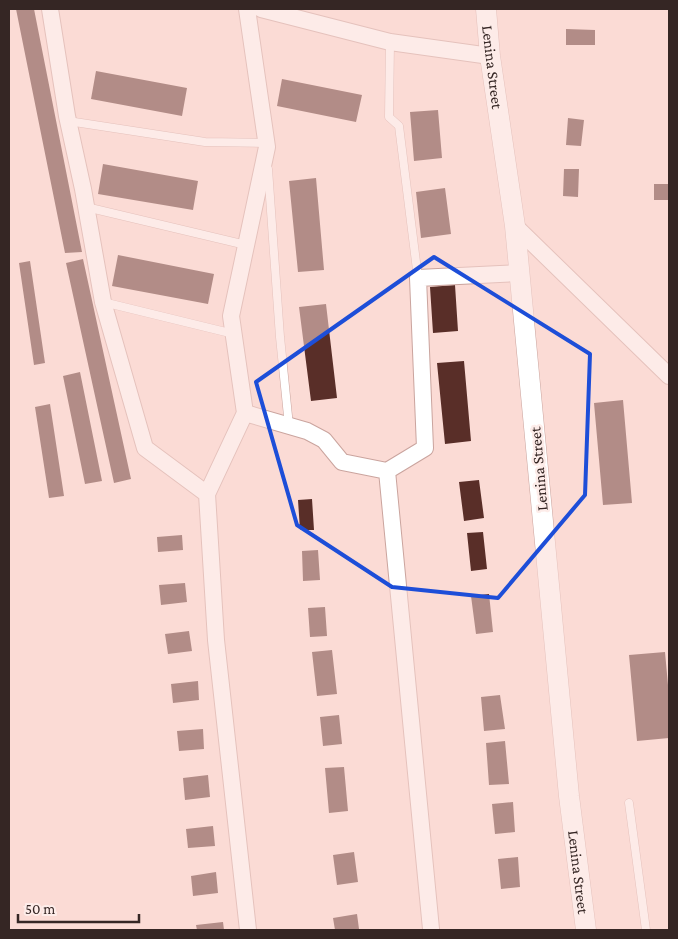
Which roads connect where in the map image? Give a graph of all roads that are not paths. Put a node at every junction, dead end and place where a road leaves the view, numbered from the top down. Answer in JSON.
{"nodes":[{"id":1,"x":50,"y":9,"type":"edge"},
{"id":2,"x":247,"y":9,"type":"edge"},
{"id":3,"x":261,"y":9,"type":"edge"},
{"id":4,"x":486,"y":9,"type":"edge"},
{"id":5,"x":390,"y":42,"type":"junction"},
{"id":6,"x":490,"y":56,"type":"junction"},
{"id":7,"x":68,"y":121,"type":"junction"},
{"id":8,"x":266,"y":145,"type":"junction"},
{"id":9,"x":86,"y":207,"type":"junction"},
{"id":10,"x":515,"y":226,"type":"junction"},
{"id":11,"x":246,"y":245,"type":"junction"},
{"id":12,"x":519,"y":273,"type":"junction"},
{"id":13,"x":418,"y":278,"type":"junction"},
{"id":14,"x":103,"y":302,"type":"junction"},
{"id":15,"x":234,"y":334,"type":"junction"},
{"id":16,"x":669,"y":376,"type":"edge"},
{"id":17,"x":245,"y":413,"type":"junction"},
{"id":18,"x":289,"y":426,"type":"junction"},
{"id":19,"x":387,"y":471,"type":"junction"},
{"id":20,"x":208,"y":494,"type":"junction"},
{"id":21,"x":629,"y":803,"type":"dead end"},
{"id":22,"x":431,"y":929,"type":"dead end"},
{"id":23,"x":248,"y":930,"type":"edge"},
{"id":24,"x":586,"y":930,"type":"edge"},
{"id":25,"x":646,"y":930,"type":"edge"}],
"edges":[{"from":1,"to":7,"type":"street"},
{"from":2,"to":8,"type":"street"},
{"from":3,"to":5,"type":"street"},
{"from":4,"to":6,"type":"street","name":"Lenina Street"},
{"from":5,"to":6,"type":"street"},
{"from":5,"to":13,"type":"lane"},
{"from":6,"to":10,"type":"street","name":"Lenina Street"},
{"from":7,"to":8,"type":"lane"},
{"from":7,"to":9,"type":"street"},
{"from":8,"to":11,"type":"street"},
{"from":8,"to":18,"type":"lane"},
{"from":9,"to":11,"type":"lane"},
{"from":9,"to":14,"type":"street"},
{"from":10,"to":12,"type":"street","name":"Lenina Street"},
{"from":10,"to":16,"type":"street"},
{"from":11,"to":15,"type":"street"},
{"from":12,"to":13,"type":"street"},
{"from":12,"to":24,"type":"street","name":"Lenina Street"},
{"from":13,"to":19,"type":"street"},
{"from":14,"to":15,"type":"lane"},
{"from":14,"to":20,"type":"street"},
{"from":15,"to":17,"type":"street"},
{"from":17,"to":18,"type":"street"},
{"from":17,"to":20,"type":"street"},
{"from":18,"to":19,"type":"street"},
{"from":19,"to":22,"type":"street"},
{"from":20,"to":23,"type":"street"},
{"from":21,"to":25,"type":"lane"}]}
